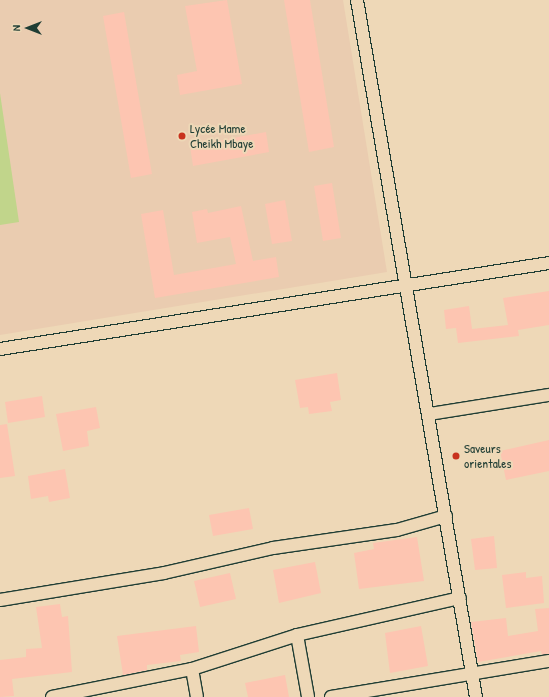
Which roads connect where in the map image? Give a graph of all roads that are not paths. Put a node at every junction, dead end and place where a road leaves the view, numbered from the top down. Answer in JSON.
{"nodes":[{"id":1,"x":357,"y":0,"type":"edge"},
{"id":2,"x":549,"y":264,"type":"edge"},
{"id":3,"x":408,"y":283,"type":"junction"},
{"id":4,"x":0,"y":349,"type":"edge"},
{"id":5,"x":549,"y":395,"type":"edge"},
{"id":6,"x":430,"y":414,"type":"junction"},
{"id":7,"x":446,"y":516,"type":"junction"},
{"id":8,"x":460,"y":598,"type":"junction"},
{"id":9,"x":0,"y":600,"type":"edge"},
{"id":10,"x":297,"y":635,"type":"junction"},
{"id":11,"x":549,"y":661,"type":"edge"},
{"id":12,"x":192,"y":669,"type":"junction"},
{"id":13,"x":472,"y":674,"type":"junction"},
{"id":14,"x":52,"y":697,"type":"edge"},
{"id":15,"x":197,"y":697,"type":"edge"},
{"id":16,"x":308,"y":697,"type":"edge"},
{"id":17,"x":330,"y":697,"type":"edge"},
{"id":18,"x":476,"y":697,"type":"edge"}],
"edges":[{"from":1,"to":3,"type":"street"},
{"from":2,"to":3,"type":"street"},
{"from":3,"to":4,"type":"street"},
{"from":3,"to":6,"type":"street"},
{"from":5,"to":6,"type":"street"},
{"from":6,"to":7,"type":"street"},
{"from":7,"to":8,"type":"street"},
{"from":7,"to":9,"type":"street"},
{"from":8,"to":10,"type":"street"},
{"from":8,"to":13,"type":"street"},
{"from":10,"to":12,"type":"street"},
{"from":10,"to":16,"type":"street"},
{"from":11,"to":13,"type":"street"},
{"from":12,"to":14,"type":"street"},
{"from":12,"to":15,"type":"street"},
{"from":13,"to":17,"type":"street"},
{"from":13,"to":18,"type":"street"}]}
